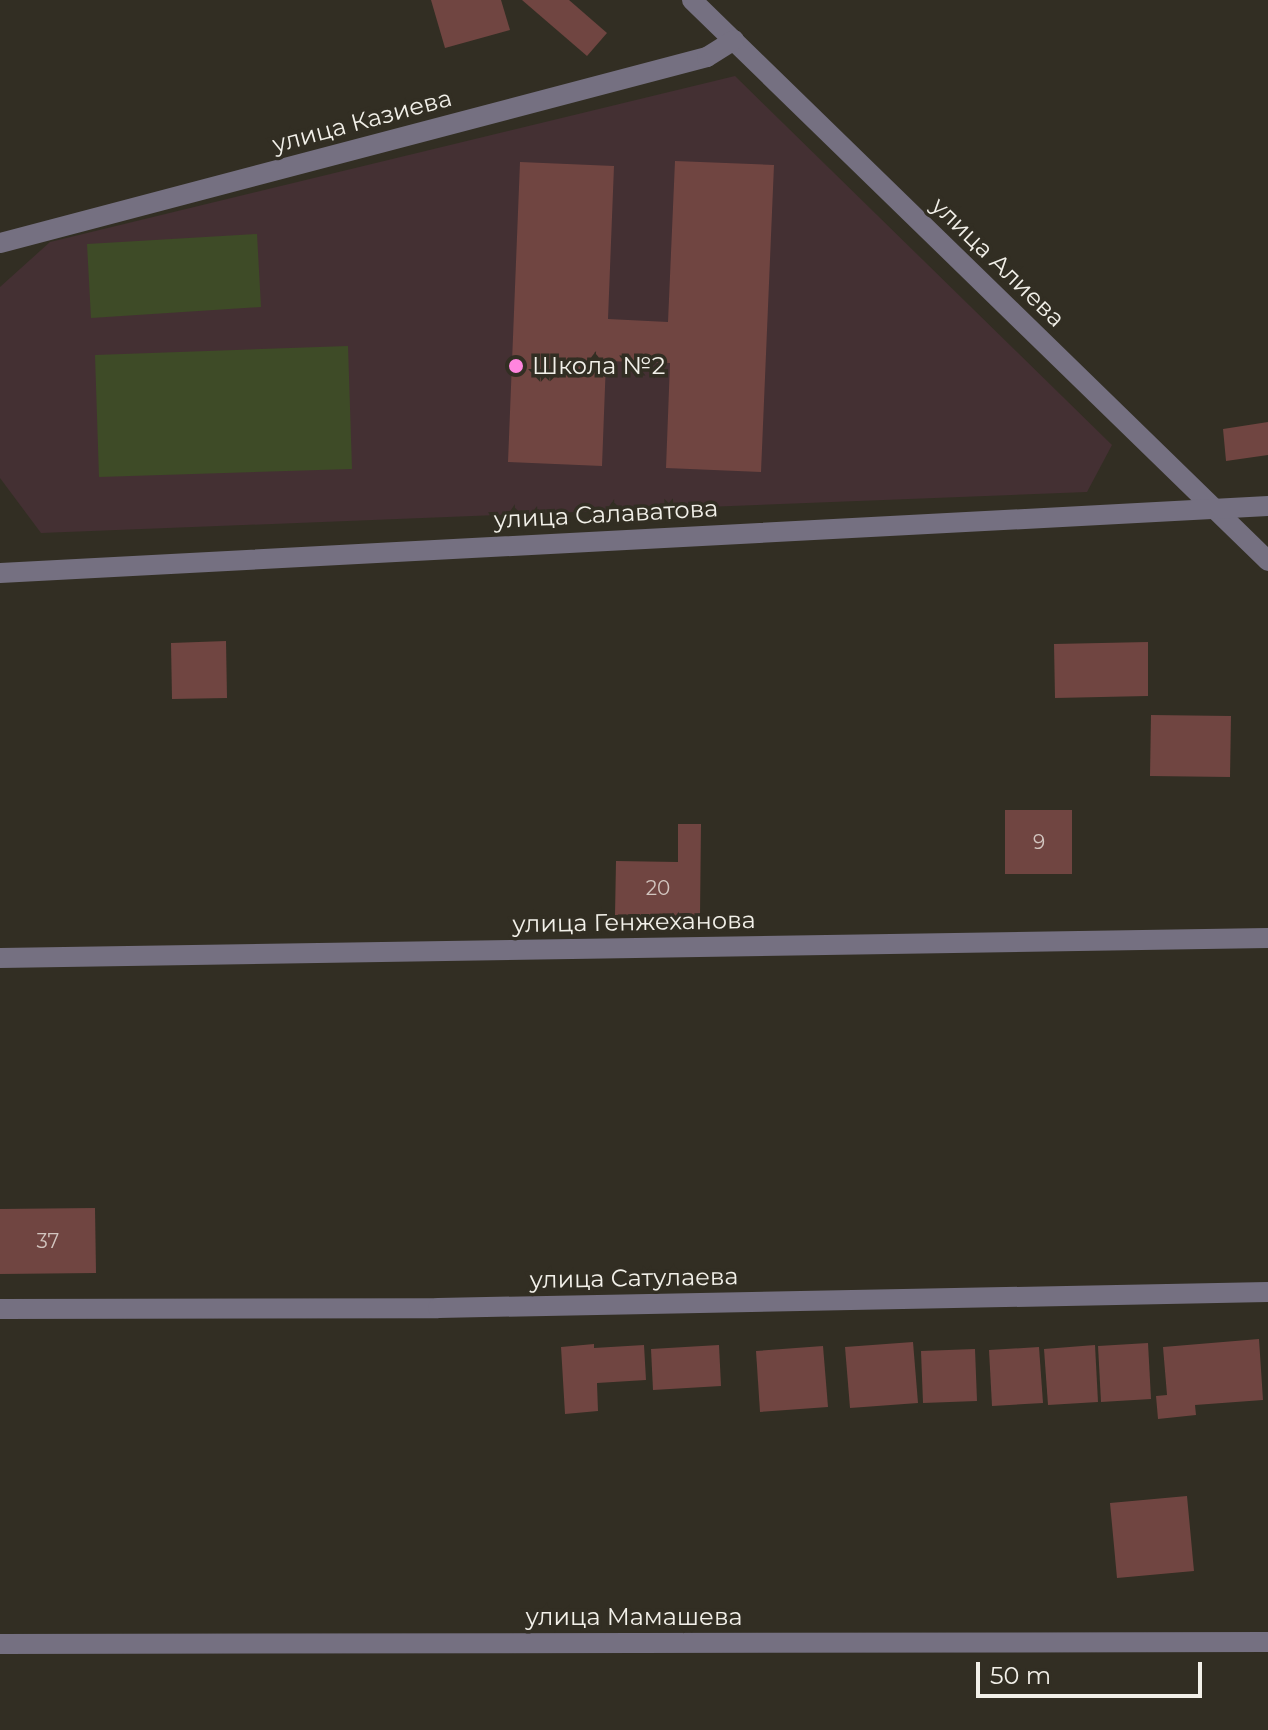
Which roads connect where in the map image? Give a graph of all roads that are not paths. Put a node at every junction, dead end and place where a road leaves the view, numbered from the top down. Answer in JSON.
{"nodes":[{"id":1,"x":692,"y":0,"type":"edge"},
{"id":2,"x":734,"y":40,"type":"junction"},
{"id":3,"x":0,"y":243,"type":"edge"},
{"id":4,"x":1268,"y":506,"type":"edge"},
{"id":5,"x":1215,"y":509,"type":"junction"},
{"id":6,"x":1268,"y":561,"type":"edge"},
{"id":7,"x":0,"y":573,"type":"edge"},
{"id":8,"x":1268,"y":938,"type":"edge"},
{"id":9,"x":0,"y":958,"type":"edge"},
{"id":10,"x":1268,"y":1292,"type":"edge"},
{"id":11,"x":0,"y":1309,"type":"edge"},
{"id":12,"x":1268,"y":1642,"type":"edge"},
{"id":13,"x":0,"y":1644,"type":"edge"}],
"edges":[{"from":1,"to":2,"type":"street","name":"улица Алиева"},
{"from":2,"to":3,"type":"street","name":"улица Казиева"},
{"from":2,"to":5,"type":"street","name":"улица Алиева"},
{"from":4,"to":5,"type":"street","name":"улица Салаватова"},
{"from":5,"to":6,"type":"street","name":"улица Алиева"},
{"from":5,"to":7,"type":"street","name":"улица Салаватова"},
{"from":8,"to":9,"type":"street","name":"улица Генжеханова"},
{"from":10,"to":11,"type":"street","name":"улица Сатулаева"},
{"from":12,"to":13,"type":"street","name":"улица Мамашева"}]}
